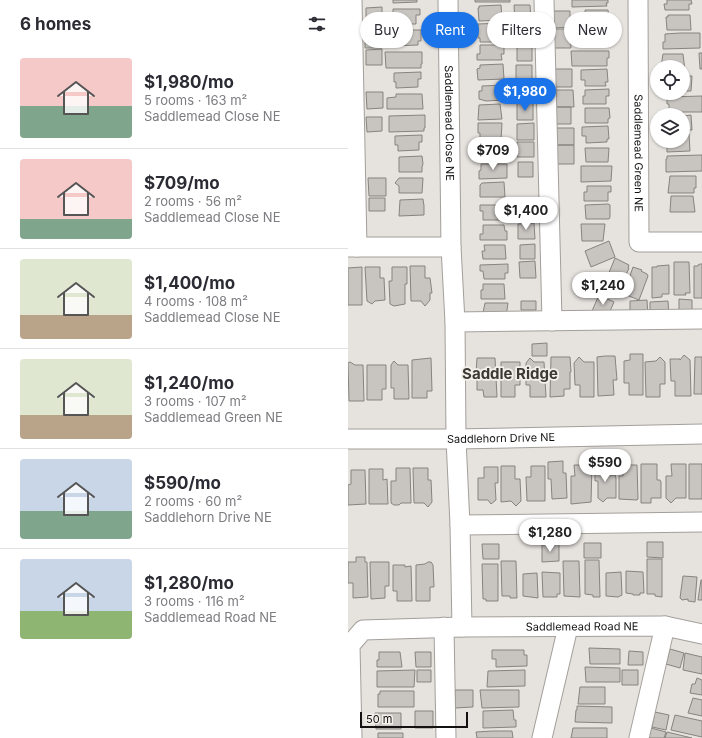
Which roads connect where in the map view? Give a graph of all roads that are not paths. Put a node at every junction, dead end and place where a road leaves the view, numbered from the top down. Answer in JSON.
{"nodes":[{"id":1,"x":352,"y":0,"type":"edge"},
{"id":2,"x":448,"y":0,"type":"edge"},
{"id":3,"x":544,"y":0,"type":"edge"},
{"id":4,"x":638,"y":0,"type":"edge"},
{"id":5,"x":702,"y":242,"type":"edge"},
{"id":6,"x":451,"y":246,"type":"junction"},
{"id":7,"x":352,"y":247,"type":"edge"},
{"id":8,"x":702,"y":319,"type":"edge"},
{"id":9,"x":552,"y":321,"type":"junction"},
{"id":10,"x":455,"y":322,"type":"junction"},
{"id":11,"x":702,"y":434,"type":"edge"},
{"id":12,"x":348,"y":439,"type":"edge"},
{"id":13,"x":456,"y":439,"type":"junction"},
{"id":14,"x":702,"y":522,"type":"edge"},
{"id":15,"x":460,"y":524,"type":"junction"},
{"id":16,"x":665,"y":626,"type":"junction"},
{"id":17,"x":453,"y":627,"type":"junction"},
{"id":18,"x":568,"y":627,"type":"junction"},
{"id":19,"x":702,"y":634,"type":"edge"},
{"id":20,"x":352,"y":738,"type":"edge"},
{"id":21,"x":446,"y":738,"type":"edge"},
{"id":22,"x":542,"y":738,"type":"edge"},
{"id":23,"x":639,"y":738,"type":"edge"}],
"edges":[{"from":1,"to":7,"type":"street"},
{"from":2,"to":6,"type":"street","name":"Saddlemead Close NE"},
{"from":3,"to":9,"type":"street"},
{"from":4,"to":5,"type":"street","name":"Saddlemead Green NE"},
{"from":6,"to":7,"type":"street"},
{"from":6,"to":10,"type":"street","name":"Saddlemead Close NE"},
{"from":8,"to":9,"type":"street"},
{"from":9,"to":10,"type":"street"},
{"from":10,"to":13,"type":"street","name":"Saddlemead Close NE"},
{"from":11,"to":13,"type":"street","name":"Saddlehorn Drive NE"},
{"from":12,"to":13,"type":"street","name":"Saddlehorn Drive NE"},
{"from":13,"to":15,"type":"street"},
{"from":14,"to":15,"type":"street"},
{"from":15,"to":17,"type":"street"},
{"from":16,"to":18,"type":"street","name":"Saddlemead Road NE"},
{"from":16,"to":19,"type":"street","name":"Saddlemead Road NE"},
{"from":16,"to":23,"type":"street"},
{"from":17,"to":18,"type":"street","name":"Saddlemead Road NE"},
{"from":17,"to":20,"type":"street","name":"Saddlemead Road NE"},
{"from":17,"to":21,"type":"street"},
{"from":18,"to":22,"type":"street"}]}
